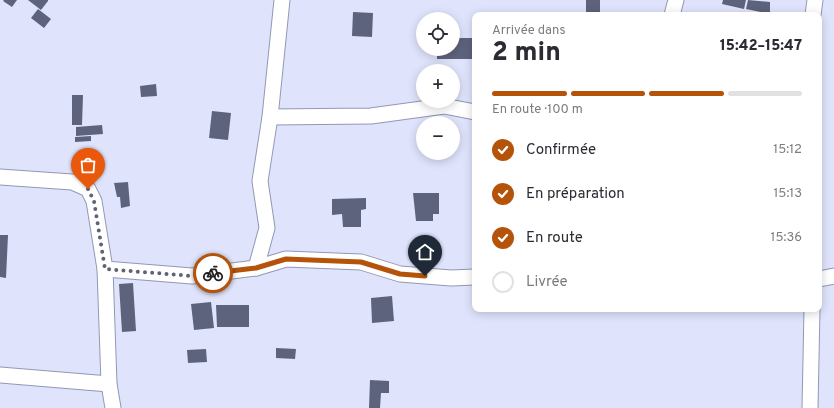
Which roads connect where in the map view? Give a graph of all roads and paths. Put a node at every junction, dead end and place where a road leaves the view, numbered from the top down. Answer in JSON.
{"nodes":[{"id":1,"x":282,"y":0,"type":"edge"},
{"id":2,"x":676,"y":0,"type":"edge"},
{"id":3,"x":815,"y":0,"type":"edge"},
{"id":4,"x":673,"y":12,"type":"edge"},
{"id":5,"x":813,"y":12,"type":"edge"},
{"id":6,"x":472,"y":111,"type":"edge"},
{"id":7,"x":270,"y":117,"type":"junction"},
{"id":8,"x":0,"y":177,"type":"edge"},
{"id":9,"x":256,"y":268,"type":"junction"},
{"id":10,"x":105,"y":269,"type":"junction"},
{"id":11,"x":834,"y":276,"type":"edge"},
{"id":12,"x":472,"y":278,"type":"edge"},
{"id":13,"x":822,"y":278,"type":"edge"},
{"id":14,"x":812,"y":312,"type":"edge"},
{"id":15,"x":0,"y":375,"type":"edge"},
{"id":16,"x":109,"y":384,"type":"junction"},
{"id":17,"x":113,"y":408,"type":"edge"},
{"id":18,"x":810,"y":408,"type":"edge"}],
"edges":[{"from":1,"to":7,"type":"street"},
{"from":2,"to":4,"type":"street"},
{"from":3,"to":5,"type":"street"},
{"from":6,"to":7,"type":"street"},
{"from":7,"to":9,"type":"street"},
{"from":8,"to":10,"type":"street"},
{"from":9,"to":10,"type":"street"},
{"from":9,"to":12,"type":"street"},
{"from":10,"to":16,"type":"street"},
{"from":11,"to":13,"type":"street"},
{"from":14,"to":18,"type":"street"},
{"from":15,"to":16,"type":"street"},
{"from":16,"to":17,"type":"street"}]}
